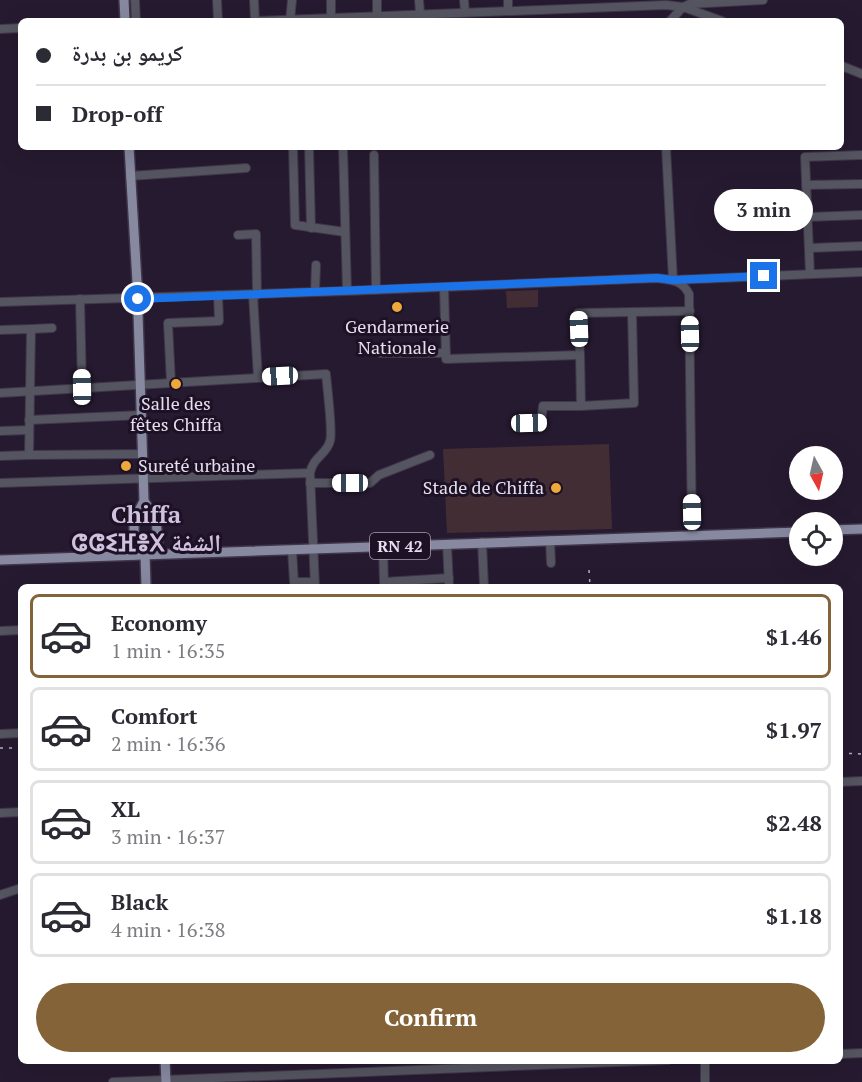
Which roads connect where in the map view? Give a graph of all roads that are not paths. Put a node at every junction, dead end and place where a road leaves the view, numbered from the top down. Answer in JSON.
{"nodes":[{"id":1,"x":124,"y":0,"type":"edge"},
{"id":2,"x":135,"y":0,"type":"edge"},
{"id":3,"x":217,"y":0,"type":"edge"},
{"id":4,"x":254,"y":0,"type":"edge"},
{"id":5,"x":292,"y":0,"type":"edge"},
{"id":6,"x":331,"y":0,"type":"edge"},
{"id":7,"x":377,"y":0,"type":"edge"},
{"id":8,"x":419,"y":0,"type":"edge"},
{"id":9,"x":464,"y":0,"type":"edge"},
{"id":10,"x":508,"y":0,"type":"edge"},
{"id":11,"x":745,"y":0,"type":"edge"},
{"id":12,"x":763,"y":0,"type":"edge"},
{"id":13,"x":718,"y":1,"type":"edge"},
{"id":14,"x":604,"y":3,"type":"edge"},
{"id":15,"x":635,"y":3,"type":"edge"},
{"id":16,"x":541,"y":4,"type":"edge"},
{"id":17,"x":568,"y":4,"type":"edge"},
{"id":18,"x":688,"y":4,"type":"edge"},
{"id":19,"x":508,"y":10,"type":"junction"},
{"id":20,"x":465,"y":12,"type":"junction"},
{"id":21,"x":420,"y":13,"type":"junction"},
{"id":22,"x":377,"y":15,"type":"junction"},
{"id":23,"x":125,"y":18,"type":"edge"},
{"id":24,"x":136,"y":18,"type":"edge"},
{"id":25,"x":218,"y":18,"type":"edge"},
{"id":26,"x":256,"y":18,"type":"edge"},
{"id":27,"x":291,"y":18,"type":"edge"},
{"id":28,"x":336,"y":18,"type":"edge"},
{"id":29,"x":673,"y":18,"type":"edge"},
{"id":30,"x":716,"y":18,"type":"edge"},
{"id":31,"x":18,"y":28,"type":"edge"},
{"id":32,"x":0,"y":29,"type":"edge"},
{"id":33,"x":844,"y":67,"type":"edge"},
{"id":34,"x":862,"y":74,"type":"edge"},
{"id":35,"x":129,"y":150,"type":"edge"},
{"id":36,"x":294,"y":150,"type":"edge"},
{"id":37,"x":309,"y":150,"type":"edge"},
{"id":38,"x":343,"y":150,"type":"edge"},
{"id":39,"x":666,"y":150,"type":"edge"},
{"id":40,"x":374,"y":155,"type":"dead end"},
{"id":41,"x":862,"y":155,"type":"edge"},
{"id":42,"x":246,"y":168,"type":"dead end"},
{"id":43,"x":130,"y":176,"type":"junction"},
{"id":44,"x":862,"y":184,"type":"edge"},
{"id":45,"x":806,"y":185,"type":"junction"},
{"id":46,"x":862,"y":215,"type":"edge"},
{"id":47,"x":808,"y":217,"type":"junction"},
{"id":48,"x":311,"y":228,"type":"junction"},
{"id":49,"x":345,"y":232,"type":"junction"},
{"id":50,"x":238,"y":235,"type":"dead end"},
{"id":51,"x":862,"y":246,"type":"edge"},
{"id":52,"x":809,"y":248,"type":"junction"},
{"id":53,"x":316,"y":265,"type":"dead end"},
{"id":54,"x":862,"y":272,"type":"edge"},
{"id":55,"x":810,"y":274,"type":"junction"},
{"id":56,"x":673,"y":280,"type":"junction"},
{"id":57,"x":444,"y":287,"type":"junction"},
{"id":58,"x":376,"y":290,"type":"junction"},
{"id":59,"x":347,"y":291,"type":"junction"},
{"id":60,"x":315,"y":292,"type":"junction"},
{"id":61,"x":218,"y":295,"type":"junction"},
{"id":62,"x":255,"y":295,"type":"junction"},
{"id":63,"x":80,"y":299,"type":"junction"},
{"id":64,"x":138,"y":299,"type":"junction"},
{"id":65,"x":0,"y":303,"type":"edge"},
{"id":66,"x":690,"y":311,"type":"junction"},
{"id":67,"x":632,"y":312,"type":"junction"},
{"id":68,"x":52,"y":328,"type":"dead end"},
{"id":69,"x":31,"y":329,"type":"junction"},
{"id":70,"x":0,"y":330,"type":"edge"},
{"id":71,"x":380,"y":353,"type":"dead end"},
{"id":72,"x":446,"y":353,"type":"junction"},
{"id":73,"x":580,"y":355,"type":"junction"},
{"id":74,"x":258,"y":378,"type":"junction"},
{"id":75,"x":140,"y":383,"type":"junction"},
{"id":76,"x":171,"y":383,"type":"junction"},
{"id":77,"x":82,"y":387,"type":"junction"},
{"id":78,"x":29,"y":391,"type":"junction"},
{"id":79,"x":0,"y":393,"type":"edge"},
{"id":80,"x":581,"y":406,"type":"junction"},
{"id":81,"x":142,"y":416,"type":"junction"},
{"id":82,"x":29,"y":420,"type":"junction"},
{"id":83,"x":517,"y":423,"type":"dead end"},
{"id":84,"x":29,"y":430,"type":"junction"},
{"id":85,"x":0,"y":431,"type":"edge"},
{"id":86,"x":29,"y":454,"type":"junction"},
{"id":87,"x":143,"y":454,"type":"junction"},
{"id":88,"x":430,"y":455,"type":"dead end"},
{"id":89,"x":0,"y":456,"type":"edge"},
{"id":90,"x":310,"y":473,"type":"junction"},
{"id":91,"x":143,"y":478,"type":"junction"},
{"id":92,"x":0,"y":483,"type":"edge"},
{"id":93,"x":310,"y":483,"type":"junction"},
{"id":94,"x":144,"y":501,"type":"junction"},
{"id":95,"x":862,"y":529,"type":"edge"},
{"id":96,"x":843,"y":530,"type":"edge"},
{"id":97,"x":789,"y":532,"type":"edge"},
{"id":98,"x":692,"y":535,"type":"junction"},
{"id":99,"x":550,"y":540,"type":"junction"},
{"id":100,"x":482,"y":542,"type":"junction"},
{"id":101,"x":447,"y":544,"type":"junction"},
{"id":102,"x":382,"y":546,"type":"junction"},
{"id":103,"x":312,"y":549,"type":"junction"},
{"id":104,"x":292,"y":550,"type":"junction"},
{"id":105,"x":159,"y":554,"type":"junction"},
{"id":106,"x":134,"y":555,"type":"junction"},
{"id":107,"x":145,"y":555,"type":"junction"},
{"id":108,"x":0,"y":560,"type":"edge"},
{"id":109,"x":552,"y":563,"type":"dead end"},
{"id":110,"x":449,"y":582,"type":"edge"},
{"id":111,"x":146,"y":584,"type":"edge"},
{"id":112,"x":314,"y":584,"type":"edge"},
{"id":113,"x":384,"y":584,"type":"edge"},
{"id":114,"x":484,"y":584,"type":"edge"},
{"id":115,"x":18,"y":630,"type":"edge"},
{"id":116,"x":0,"y":631,"type":"edge"},
{"id":117,"x":18,"y":733,"type":"edge"},
{"id":118,"x":0,"y":734,"type":"edge"},
{"id":119,"x":862,"y":781,"type":"edge"},
{"id":120,"x":843,"y":782,"type":"edge"},
{"id":121,"x":18,"y":812,"type":"edge"},
{"id":122,"x":0,"y":813,"type":"edge"},
{"id":123,"x":18,"y":889,"type":"edge"},
{"id":124,"x":0,"y":895,"type":"edge"},
{"id":125,"x":862,"y":1053,"type":"edge"},
{"id":126,"x":843,"y":1054,"type":"edge"},
{"id":127,"x":165,"y":1064,"type":"edge"},
{"id":128,"x":572,"y":1064,"type":"edge"},
{"id":129,"x":705,"y":1064,"type":"edge"},
{"id":130,"x":166,"y":1081,"type":"edge"},
{"id":131,"x":113,"y":1082,"type":"edge"},
{"id":132,"x":705,"y":1082,"type":"edge"}],
"edges":[{"from":1,"to":23,"type":"main road"},
{"from":2,"to":24,"type":"street"},
{"from":3,"to":25,"type":"street"},
{"from":4,"to":26,"type":"street"},
{"from":5,"to":27,"type":"street"},
{"from":6,"to":28,"type":"street"},
{"from":7,"to":22,"type":"street"},
{"from":8,"to":21,"type":"street"},
{"from":9,"to":20,"type":"street"},
{"from":10,"to":19,"type":"street"},
{"from":11,"to":12,"type":"street"},
{"from":11,"to":13,"type":"street"},
{"from":13,"to":18,"type":"street"},
{"from":14,"to":15,"type":"street"},
{"from":14,"to":17,"type":"street"},
{"from":15,"to":18,"type":"street"},
{"from":16,"to":17,"type":"street"},
{"from":16,"to":19,"type":"street"},
{"from":18,"to":29,"type":"street"},
{"from":18,"to":30,"type":"street"},
{"from":19,"to":20,"type":"street"},
{"from":20,"to":21,"type":"street"},
{"from":21,"to":22,"type":"street"},
{"from":22,"to":28,"type":"street"},
{"from":31,"to":32,"type":"street"},
{"from":33,"to":34,"type":"street"},
{"from":35,"to":43,"type":"main road"},
{"from":36,"to":48,"type":"street"},
{"from":37,"to":48,"type":"street"},
{"from":38,"to":49,"type":"street"},
{"from":39,"to":56,"type":"street"},
{"from":40,"to":58,"type":"street"},
{"from":41,"to":45,"type":"street"},
{"from":42,"to":43,"type":"street"},
{"from":43,"to":64,"type":"main road"},
{"from":44,"to":45,"type":"street"},
{"from":45,"to":47,"type":"street"},
{"from":46,"to":47,"type":"street"},
{"from":47,"to":52,"type":"street"},
{"from":48,"to":49,"type":"street"},
{"from":49,"to":59,"type":"street"},
{"from":50,"to":62,"type":"street"},
{"from":51,"to":52,"type":"street"},
{"from":52,"to":55,"type":"street"},
{"from":53,"to":60,"type":"street"},
{"from":54,"to":55,"type":"street"},
{"from":55,"to":56,"type":"street"},
{"from":56,"to":57,"type":"street"},
{"from":56,"to":66,"type":"street"},
{"from":57,"to":58,"type":"street"},
{"from":57,"to":72,"type":"street"},
{"from":58,"to":59,"type":"street"},
{"from":59,"to":60,"type":"street"},
{"from":60,"to":62,"type":"street"},
{"from":61,"to":62,"type":"street"},
{"from":61,"to":64,"type":"street"},
{"from":61,"to":76,"type":"street"},
{"from":62,"to":74,"type":"street"},
{"from":63,"to":64,"type":"street"},
{"from":63,"to":65,"type":"street"},
{"from":63,"to":77,"type":"street"},
{"from":64,"to":75,"type":"main road"},
{"from":66,"to":67,"type":"street"},
{"from":66,"to":98,"type":"street"},
{"from":67,"to":73,"type":"street"},
{"from":67,"to":80,"type":"street"},
{"from":68,"to":69,"type":"street"},
{"from":69,"to":70,"type":"street"},
{"from":69,"to":78,"type":"street"},
{"from":71,"to":72,"type":"street"},
{"from":72,"to":73,"type":"street"},
{"from":73,"to":80,"type":"street"},
{"from":74,"to":76,"type":"street"},
{"from":74,"to":90,"type":"street"},
{"from":75,"to":76,"type":"street"},
{"from":75,"to":77,"type":"street"},
{"from":75,"to":81,"type":"main road"},
{"from":77,"to":78,"type":"street"},
{"from":78,"to":79,"type":"street"},
{"from":78,"to":82,"type":"street"},
{"from":80,"to":83,"type":"street"},
{"from":81,"to":82,"type":"street"},
{"from":81,"to":87,"type":"main road"},
{"from":82,"to":84,"type":"street"},
{"from":84,"to":85,"type":"street"},
{"from":84,"to":86,"type":"street"},
{"from":86,"to":87,"type":"street"},
{"from":86,"to":89,"type":"street"},
{"from":87,"to":91,"type":"main road"},
{"from":88,"to":93,"type":"street"},
{"from":90,"to":91,"type":"street"},
{"from":90,"to":93,"type":"street"},
{"from":91,"to":92,"type":"street"},
{"from":91,"to":94,"type":"main road"},
{"from":93,"to":103,"type":"street"},
{"from":94,"to":105,"type":"main road"},
{"from":94,"to":106,"type":"main road"},
{"from":95,"to":96,"type":"main road"},
{"from":97,"to":98,"type":"main road","number":"RN 42"},
{"from":98,"to":99,"type":"main road","number":"RN 42"},
{"from":99,"to":100,"type":"main road","number":"RN 42"},
{"from":99,"to":109,"type":"street"},
{"from":100,"to":101,"type":"main road","number":"RN 42"},
{"from":100,"to":114,"type":"street"},
{"from":101,"to":102,"type":"main road","number":"RN 42"},
{"from":101,"to":110,"type":"street"},
{"from":102,"to":103,"type":"main road","number":"RN 42"},
{"from":102,"to":113,"type":"street"},
{"from":103,"to":104,"type":"main road","number":"RN 42"},
{"from":103,"to":112,"type":"street"},
{"from":104,"to":105,"type":"main road","number":"RN 42"},
{"from":104,"to":112,"type":"street"},
{"from":105,"to":107,"type":"main road","number":"RN 42"},
{"from":106,"to":107,"type":"main road","number":"RN 42"},
{"from":106,"to":108,"type":"main road","number":"RN 42"},
{"from":107,"to":111,"type":"main road"},
{"from":110,"to":113,"type":"street"},
{"from":115,"to":116,"type":"street"},
{"from":117,"to":118,"type":"street"},
{"from":119,"to":120,"type":"street"},
{"from":121,"to":122,"type":"street"},
{"from":123,"to":124,"type":"street"},
{"from":125,"to":126,"type":"street"},
{"from":127,"to":130,"type":"main road"},
{"from":128,"to":130,"type":"street"},
{"from":129,"to":132,"type":"street"},
{"from":130,"to":131,"type":"street"}]}
